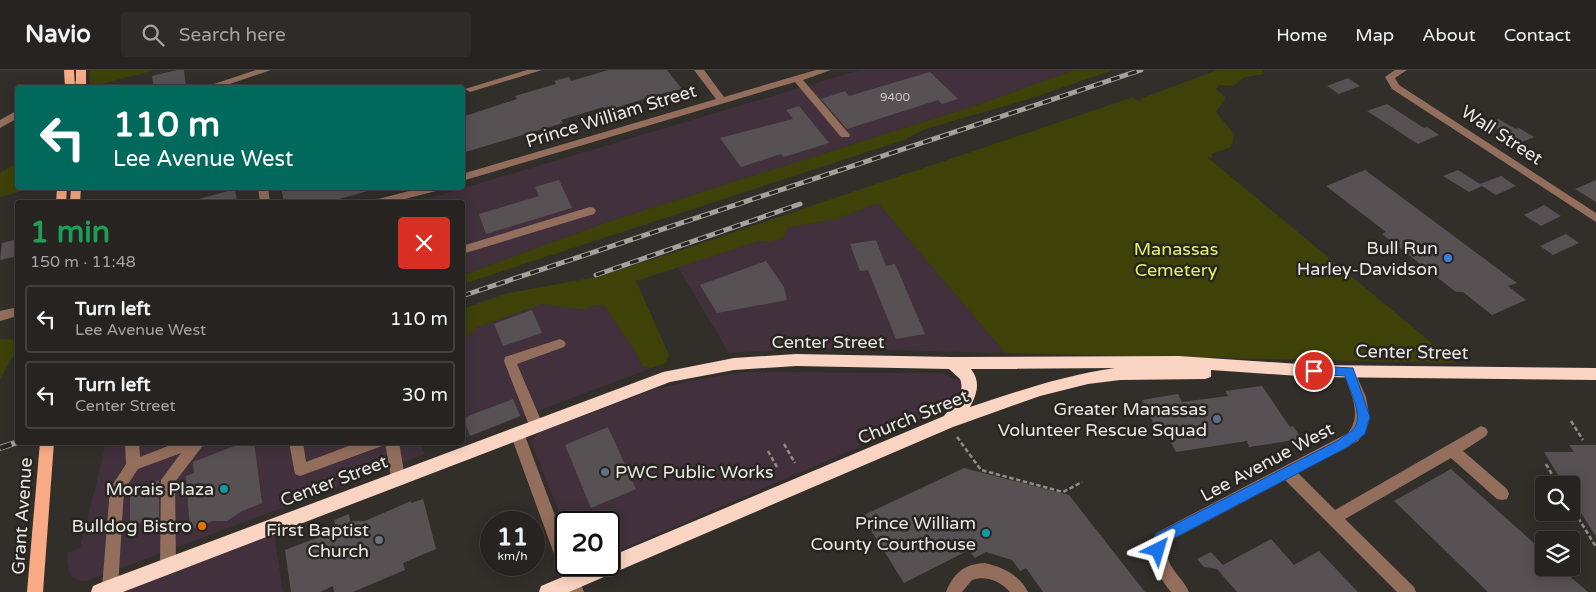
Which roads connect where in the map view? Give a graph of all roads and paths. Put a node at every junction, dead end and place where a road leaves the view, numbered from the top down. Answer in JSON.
{"nodes":[{"id":1,"x":69,"y":70,"type":"edge"},
{"id":2,"x":81,"y":70,"type":"edge"},
{"id":3,"x":266,"y":70,"type":"edge"},
{"id":4,"x":537,"y":70,"type":"edge"},
{"id":5,"x":699,"y":70,"type":"edge"},
{"id":6,"x":826,"y":70,"type":"edge"},
{"id":7,"x":1402,"y":70,"type":"edge"},
{"id":8,"x":797,"y":79,"type":"junction"},
{"id":9,"x":67,"y":85,"type":"edge"},
{"id":10,"x":81,"y":85,"type":"edge"},
{"id":11,"x":216,"y":85,"type":"edge"},
{"id":12,"x":470,"y":89,"type":"dead end"},
{"id":13,"x":722,"y":101,"type":"junction"},
{"id":14,"x":15,"y":115,"type":"edge"},
{"id":15,"x":0,"y":125,"type":"edge"},
{"id":16,"x":845,"y":135,"type":"dead end"},
{"id":17,"x":465,"y":177,"type":"edge"},
{"id":18,"x":425,"y":190,"type":"edge"},
{"id":19,"x":389,"y":200,"type":"edge"},
{"id":20,"x":590,"y":211,"type":"dead end"},
{"id":21,"x":1596,"y":218,"type":"edge"},
{"id":22,"x":465,"y":249,"type":"edge"},
{"id":23,"x":15,"y":312,"type":"edge"},
{"id":24,"x":0,"y":316,"type":"edge"},
{"id":25,"x":560,"y":344,"type":"dead end"},
{"id":26,"x":952,"y":363,"type":"junction"},
{"id":27,"x":1314,"y":371,"type":"junction"},
{"id":28,"x":1349,"y":372,"type":"junction"},
{"id":29,"x":1596,"y":374,"type":"edge"},
{"id":30,"x":1571,"y":421,"type":"dead end"},
{"id":31,"x":947,"y":422,"type":"junction"},
{"id":32,"x":536,"y":425,"type":"junction"},
{"id":33,"x":1481,"y":432,"type":"dead end"},
{"id":34,"x":517,"y":433,"type":"junction"},
{"id":35,"x":958,"y":437,"type":"dead end"},
{"id":36,"x":1583,"y":440,"type":"dead end"},
{"id":37,"x":784,"y":444,"type":"dead end"},
{"id":38,"x":46,"y":445,"type":"edge"},
{"id":39,"x":132,"y":445,"type":"edge"},
{"id":40,"x":189,"y":445,"type":"edge"},
{"id":41,"x":195,"y":445,"type":"edge"},
{"id":42,"x":296,"y":445,"type":"edge"},
{"id":43,"x":369,"y":445,"type":"edge"},
{"id":44,"x":392,"y":445,"type":"edge"},
{"id":45,"x":1452,"y":450,"type":"junction"},
{"id":46,"x":768,"y":451,"type":"dead end"},
{"id":47,"x":795,"y":463,"type":"dead end"},
{"id":48,"x":1546,"y":464,"type":"dead end"},
{"id":49,"x":132,"y":465,"type":"junction"},
{"id":50,"x":778,"y":469,"type":"dead end"},
{"id":51,"x":1288,"y":472,"type":"junction"},
{"id":52,"x":1553,"y":476,"type":"edge"},
{"id":53,"x":398,"y":478,"type":"junction"},
{"id":54,"x":1082,"y":482,"type":"dead end"},
{"id":55,"x":1502,"y":494,"type":"dead end"},
{"id":56,"x":1334,"y":518,"type":"junction"},
{"id":57,"x":1580,"y":521,"type":"edge"},
{"id":58,"x":1596,"y":547,"type":"edge"},
{"id":59,"x":168,"y":566,"type":"junction"},
{"id":60,"x":574,"y":587,"type":"edge"},
{"id":61,"x":105,"y":590,"type":"edge"},
{"id":62,"x":35,"y":592,"type":"edge"},
{"id":63,"x":548,"y":592,"type":"edge"},
{"id":64,"x":954,"y":592,"type":"edge"},
{"id":65,"x":1020,"y":592,"type":"edge"},
{"id":66,"x":1180,"y":592,"type":"edge"},
{"id":67,"x":1408,"y":592,"type":"edge"}],
"edges":[{"from":1,"to":9,"type":"main road"},
{"from":2,"to":10,"type":"main road"},
{"from":3,"to":11,"type":"street"},
{"from":4,"to":12,"type":"street"},
{"from":5,"to":13,"type":"street"},
{"from":6,"to":8,"type":"street","name":"Prince William Street"},
{"from":7,"to":21,"type":"street","name":"Wall Street"},
{"from":8,"to":13,"type":"street","name":"Prince William Street"},
{"from":8,"to":16,"type":"street"},
{"from":13,"to":17,"type":"street","name":"Prince William Street"},
{"from":14,"to":15,"type":"street"},
{"from":18,"to":19,"type":"street"},
{"from":20,"to":22,"type":"street"},
{"from":23,"to":24,"type":"street"},
{"from":25,"to":32,"type":"street"},
{"from":26,"to":27,"type":"highway","name":"Center Street"},
{"from":26,"to":31,"type":"highway"},
{"from":26,"to":32,"type":"highway","name":"Center Street"},
{"from":27,"to":28,"type":"highway","name":"Center Street"},
{"from":27,"to":31,"type":"highway","name":"Church Street"},
{"from":28,"to":29,"type":"highway","name":"Center Street"},
{"from":28,"to":51,"type":"street","name":"Lee Avenue West"},
{"from":30,"to":36,"type":"path"},
{"from":31,"to":60,"type":"highway","name":"Church Street"},
{"from":32,"to":34,"type":"highway","name":"Center Street"},
{"from":33,"to":45,"type":"street"},
{"from":34,"to":53,"type":"highway","name":"Center Street"},
{"from":34,"to":60,"type":"street"},
{"from":35,"to":54,"type":"path"},
{"from":37,"to":47,"type":"path"},
{"from":38,"to":62,"type":"main road","name":"Grant Avenue"},
{"from":39,"to":49,"type":"street"},
{"from":40,"to":49,"type":"street"},
{"from":41,"to":59,"type":"street"},
{"from":42,"to":43,"type":"street"},
{"from":44,"to":53,"type":"street"},
{"from":45,"to":55,"type":"street"},
{"from":45,"to":56,"type":"street"},
{"from":46,"to":50,"type":"path"},
{"from":48,"to":52,"type":"path"},
{"from":49,"to":61,"type":"street"},
{"from":51,"to":56,"type":"street"},
{"from":51,"to":66,"type":"street","name":"Lee Avenue West"},
{"from":53,"to":59,"type":"highway","name":"Center Street"},
{"from":56,"to":67,"type":"street"},
{"from":57,"to":58,"type":"path"},
{"from":59,"to":61,"type":"highway","name":"Center Street"},
{"from":60,"to":63,"type":"highway","name":"Church Street"},
{"from":64,"to":65,"type":"street"}]}
